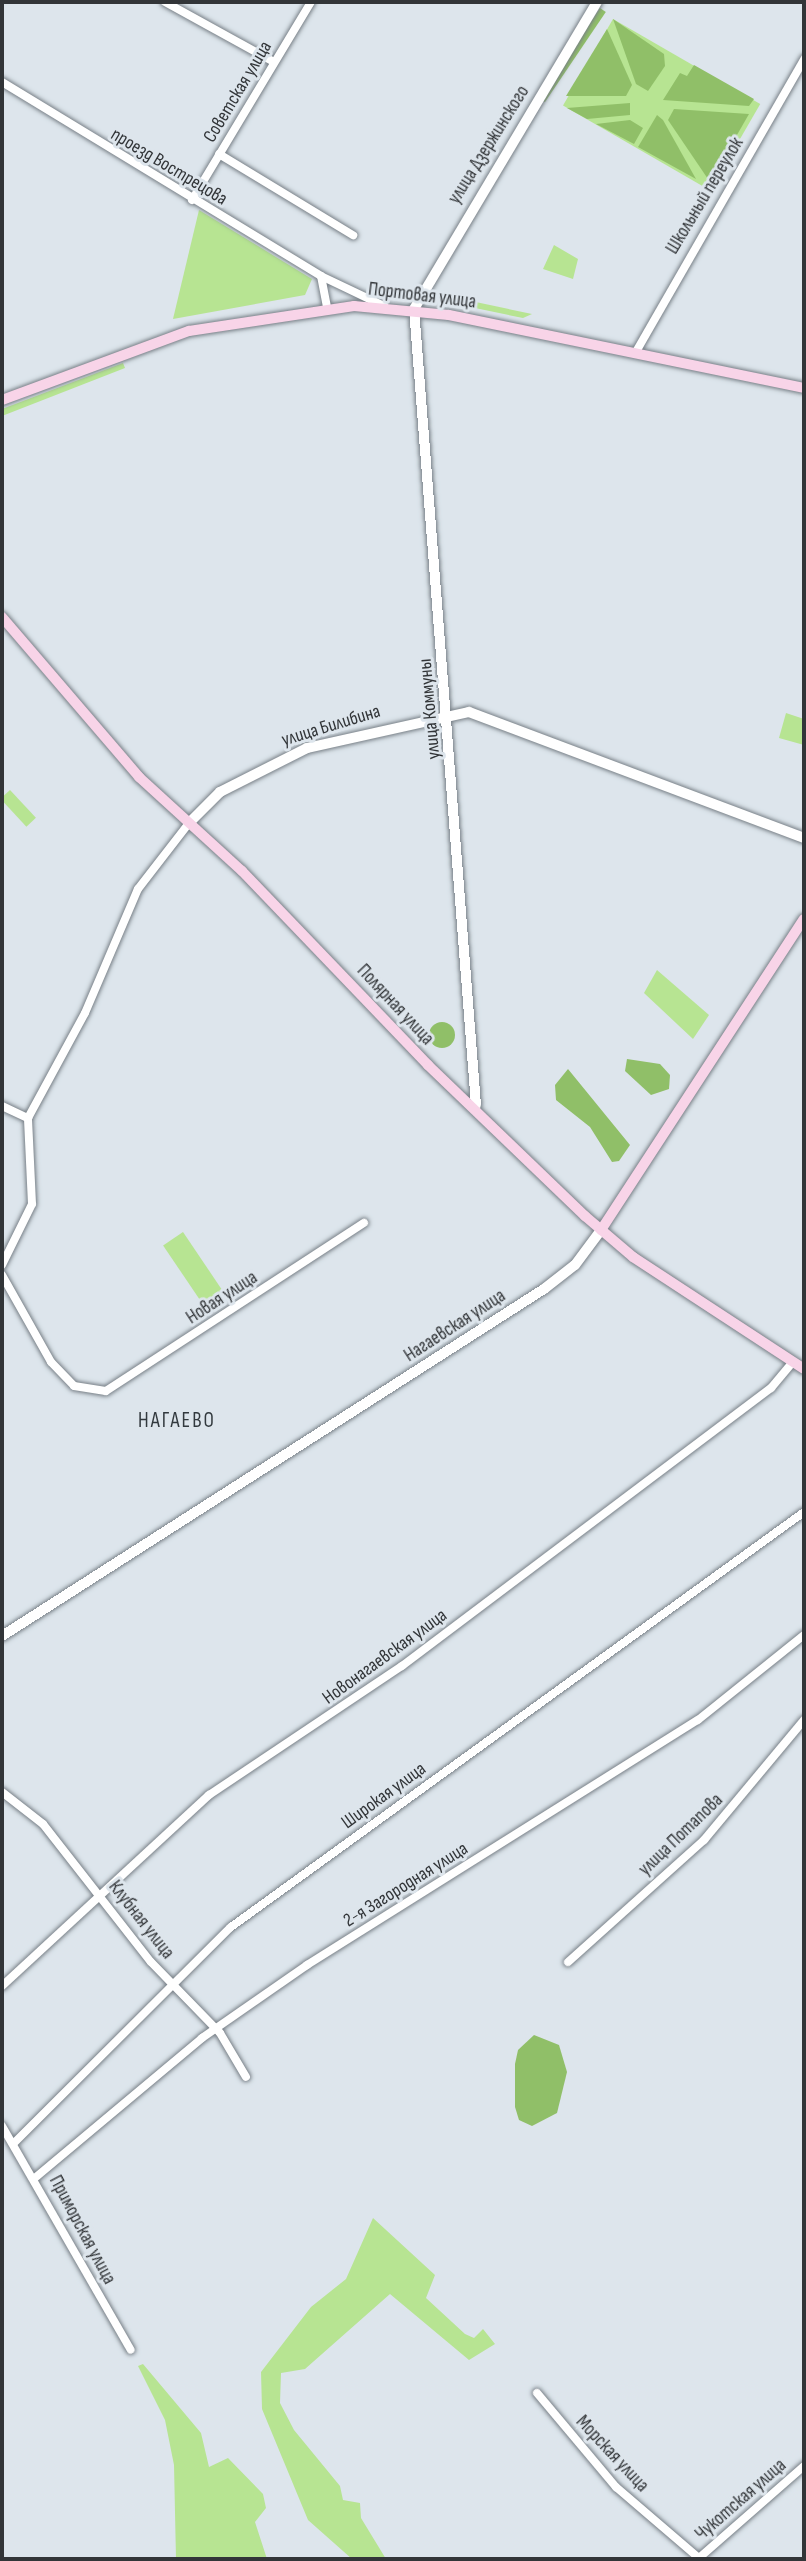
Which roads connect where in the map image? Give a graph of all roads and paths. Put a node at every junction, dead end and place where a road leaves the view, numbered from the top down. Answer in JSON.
{"nodes":[{"id":1,"x":165,"y":2,"type":"edge"},
{"id":2,"x":312,"y":2,"type":"edge"},
{"id":3,"x":597,"y":2,"type":"edge"},
{"id":4,"x":804,"y":59,"type":"edge"},
{"id":5,"x":274,"y":62,"type":"junction"},
{"id":6,"x":2,"y":82,"type":"edge"},
{"id":7,"x":219,"y":154,"type":"junction"},
{"id":8,"x":192,"y":200,"type":"junction"},
{"id":9,"x":354,"y":235,"type":"dead end"},
{"id":10,"x":320,"y":276,"type":"junction"},
{"id":11,"x":384,"y":306,"type":"junction"},
{"id":12,"x":327,"y":307,"type":"junction"},
{"id":13,"x":414,"y":309,"type":"junction"},
{"id":14,"x":636,"y":350,"type":"junction"},
{"id":15,"x":804,"y":388,"type":"edge"},
{"id":16,"x":2,"y":400,"type":"edge"},
{"id":17,"x":2,"y":617,"type":"edge"},
{"id":18,"x":448,"y":715,"type":"junction"},
{"id":19,"x":189,"y":823,"type":"junction"},
{"id":20,"x":804,"y":838,"type":"edge"},
{"id":21,"x":804,"y":919,"type":"edge"},
{"id":22,"x":477,"y":1105,"type":"junction"},
{"id":23,"x":2,"y":1107,"type":"edge"},
{"id":24,"x":28,"y":1118,"type":"junction"},
{"id":25,"x":364,"y":1223,"type":"dead end"},
{"id":26,"x":601,"y":1230,"type":"junction"},
{"id":27,"x":2,"y":1265,"type":"edge"},
{"id":28,"x":2,"y":1275,"type":"edge"},
{"id":29,"x":793,"y":1362,"type":"junction"},
{"id":30,"x":804,"y":1369,"type":"edge"},
{"id":31,"x":804,"y":1512,"type":"edge"},
{"id":32,"x":804,"y":1635,"type":"edge"},
{"id":33,"x":2,"y":1636,"type":"edge"},
{"id":34,"x":804,"y":1720,"type":"edge"},
{"id":35,"x":2,"y":1793,"type":"edge"},
{"id":36,"x":100,"y":1893,"type":"junction"},
{"id":37,"x":568,"y":1962,"type":"dead end"},
{"id":38,"x":172,"y":1981,"type":"junction"},
{"id":39,"x":2,"y":1986,"type":"edge"},
{"id":40,"x":217,"y":2029,"type":"junction"},
{"id":41,"x":246,"y":2077,"type":"dead end"},
{"id":42,"x":2,"y":2126,"type":"edge"},
{"id":43,"x":14,"y":2144,"type":"junction"},
{"id":44,"x":36,"y":2176,"type":"junction"},
{"id":45,"x":131,"y":2350,"type":"dead end"},
{"id":46,"x":537,"y":2393,"type":"dead end"},
{"id":47,"x":804,"y":2466,"type":"edge"},
{"id":48,"x":699,"y":2558,"type":"edge"}],
"edges":[{"from":1,"to":5,"type":"street"},
{"from":2,"to":5,"type":"street","name":"Советская улица"},
{"from":3,"to":13,"type":"street","name":"улица Дзержинского"},
{"from":4,"to":14,"type":"street","name":"Школьный переулок"},
{"from":5,"to":7,"type":"street","name":"Советская улица"},
{"from":6,"to":8,"type":"street","name":"проезд Вострецова"},
{"from":7,"to":8,"type":"street","name":"Советская улица"},
{"from":7,"to":9,"type":"street"},
{"from":8,"to":10,"type":"street","name":"проезд Вострецова"},
{"from":10,"to":11,"type":"street","name":"проезд Вострецова"},
{"from":10,"to":12,"type":"street"},
{"from":11,"to":12,"type":"main road","name":"Портовая улица"},
{"from":11,"to":13,"type":"main road","name":"Портовая улица"},
{"from":12,"to":16,"type":"main road","name":"Портовая улица"},
{"from":13,"to":14,"type":"main road","name":"Портовая улица"},
{"from":13,"to":18,"type":"street","name":"улица Коммуны"},
{"from":14,"to":15,"type":"main road","name":"Портовая улица"},
{"from":17,"to":19,"type":"main road","name":"Полярная улица"},
{"from":18,"to":19,"type":"street","name":"улица Билибина"},
{"from":18,"to":20,"type":"street","name":"улица Билибина"},
{"from":18,"to":22,"type":"street","name":"улица Коммуны"},
{"from":19,"to":22,"type":"main road","name":"Полярная улица"},
{"from":19,"to":24,"type":"street","name":"улица Билибина"},
{"from":21,"to":26,"type":"main road","name":"Нагаевская улица"},
{"from":22,"to":26,"type":"main road","name":"Полярная улица"},
{"from":23,"to":24,"type":"street"},
{"from":24,"to":27,"type":"street"},
{"from":25,"to":28,"type":"street","name":"Новая улица"},
{"from":26,"to":29,"type":"main road","name":"Полярная улица"},
{"from":26,"to":33,"type":"street","name":"Нагаевская улица"},
{"from":29,"to":30,"type":"main road","name":"Полярная улица"},
{"from":29,"to":36,"type":"street","name":"Новонагаевская улица"},
{"from":31,"to":38,"type":"street","name":"Широкая улица"},
{"from":32,"to":40,"type":"street","name":"2-я Загородная улица"},
{"from":34,"to":37,"type":"street","name":"улица Потапова"},
{"from":35,"to":36,"type":"street","name":"Клубная улица"},
{"from":36,"to":38,"type":"street","name":"Клубная улица"},
{"from":36,"to":39,"type":"street","name":"Новонагаевская улица"},
{"from":38,"to":40,"type":"street","name":"Клубная улица"},
{"from":38,"to":43,"type":"street","name":"Широкая улица"},
{"from":40,"to":41,"type":"street","name":"Клубная улица"},
{"from":40,"to":44,"type":"street","name":"2-я Загородная улица"},
{"from":42,"to":43,"type":"street","name":"Приморская улица"},
{"from":43,"to":44,"type":"street","name":"Приморская улица"},
{"from":44,"to":45,"type":"street","name":"Приморская улица"},
{"from":46,"to":48,"type":"street","name":"Морская улица"},
{"from":47,"to":48,"type":"street","name":"Чукотская улица"}]}
